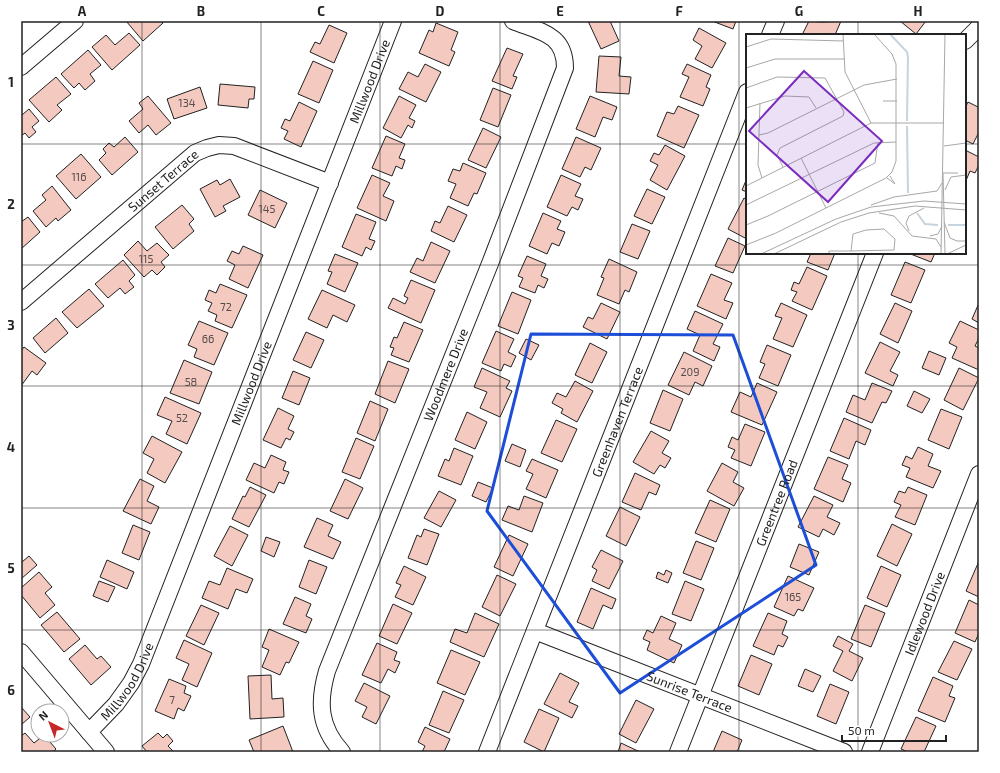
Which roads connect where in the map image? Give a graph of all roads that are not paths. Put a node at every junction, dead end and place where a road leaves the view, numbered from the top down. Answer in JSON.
{"nodes":[{"id":1,"x":75,"y":21,"type":"edge"},
{"id":2,"x":394,"y":21,"type":"edge"},
{"id":3,"x":514,"y":21,"type":"edge"},
{"id":4,"x":776,"y":21,"type":"edge"},
{"id":5,"x":770,"y":34,"type":"edge"},
{"id":6,"x":21,"y":67,"type":"edge"},
{"id":7,"x":746,"y":95,"type":"edge"},
{"id":8,"x":330,"y":183,"type":"junction"},
{"id":9,"x":875,"y":254,"type":"edge"},
{"id":10,"x":21,"y":302,"type":"edge"},
{"id":11,"x":979,"y":474,"type":"edge"},
{"id":12,"x":535,"y":631,"type":"junction"},
{"id":13,"x":21,"y":652,"type":"edge"},
{"id":14,"x":700,"y":696,"type":"junction"},
{"id":15,"x":89,"y":732,"type":"junction"},
{"id":16,"x":106,"y":752,"type":"edge"},
{"id":17,"x":342,"y":752,"type":"edge"},
{"id":18,"x":487,"y":752,"type":"edge"},
{"id":19,"x":678,"y":752,"type":"edge"},
{"id":20,"x":844,"y":752,"type":"edge"},
{"id":21,"x":870,"y":752,"type":"edge"}],
"edges":[{"from":1,"to":6,"type":"street"},
{"from":2,"to":8,"type":"street","name":"Millwood Drive"},
{"from":3,"to":17,"type":"street","name":"Woodmere Drive"},
{"from":4,"to":5,"type":"street"},
{"from":7,"to":12,"type":"street","name":"Greenhaven Terrace"},
{"from":8,"to":10,"type":"street","name":"Sunset Terrace"},
{"from":8,"to":15,"type":"street","name":"Millwood Drive"},
{"from":9,"to":14,"type":"street","name":"Greentree Road"},
{"from":11,"to":21,"type":"street","name":"Idlewood Drive"},
{"from":12,"to":14,"type":"street","name":"Sunrise Terrace"},
{"from":12,"to":18,"type":"street","name":"Greenhaven Terrace"},
{"from":13,"to":15,"type":"street"},
{"from":14,"to":19,"type":"street","name":"Greentree Road"},
{"from":14,"to":20,"type":"street","name":"Sunrise Terrace"},
{"from":15,"to":16,"type":"street"}]}
